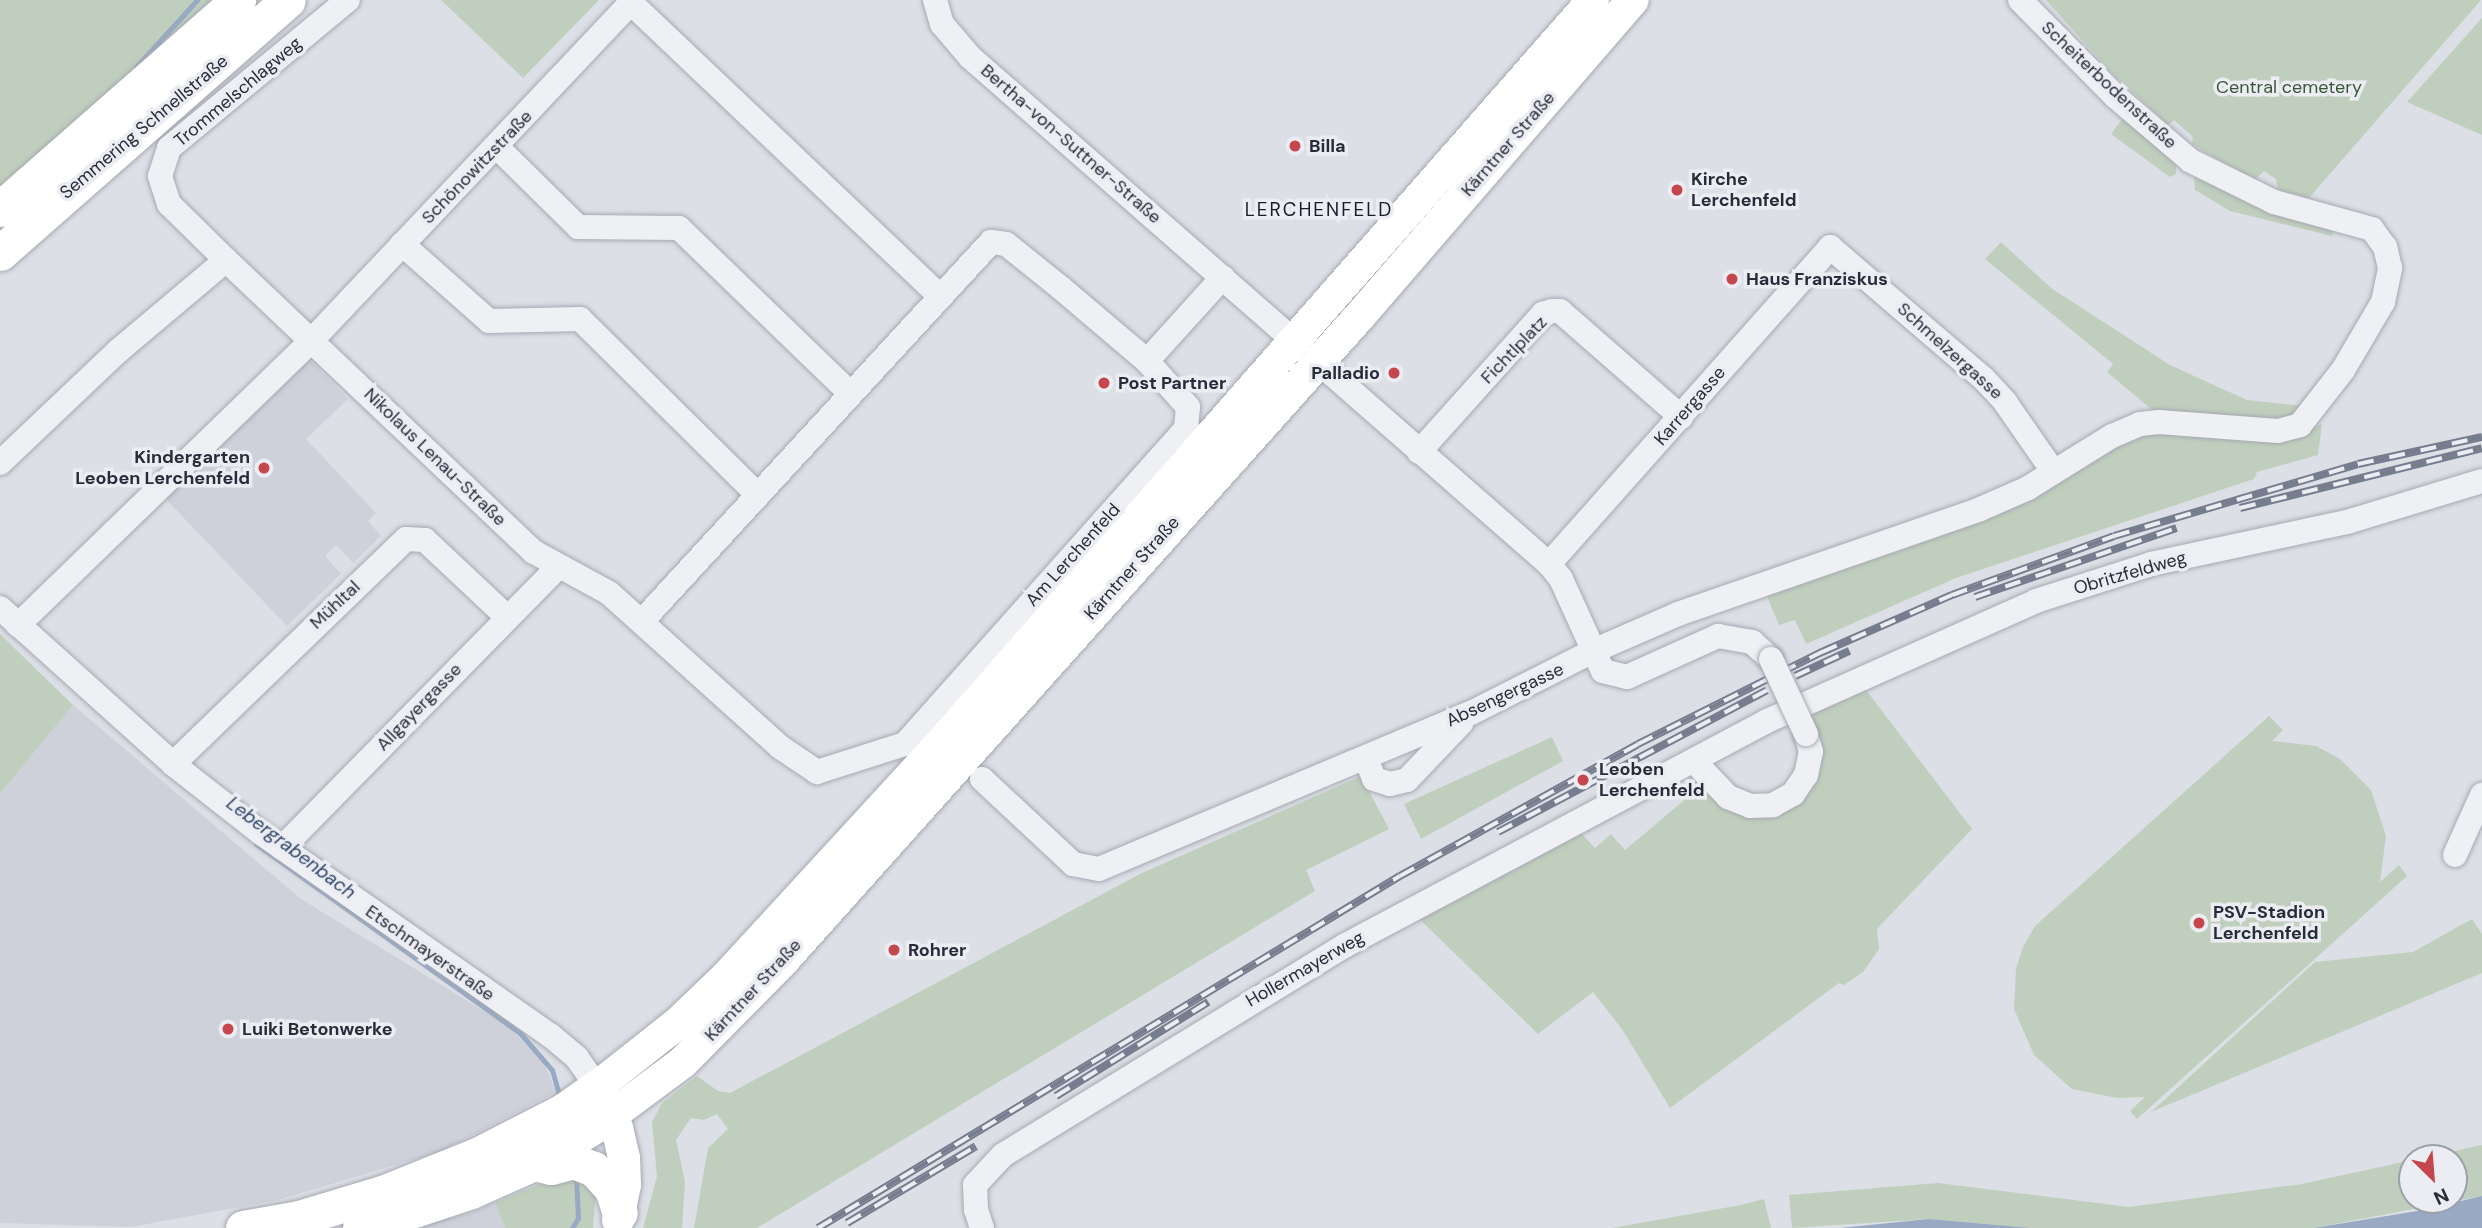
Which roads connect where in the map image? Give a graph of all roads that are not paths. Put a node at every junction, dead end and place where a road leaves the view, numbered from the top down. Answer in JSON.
{"nodes":[{"id":1,"x":239,"y":0,"type":"edge"},
{"id":2,"x":288,"y":0,"type":"edge"},
{"id":3,"x":348,"y":0,"type":"edge"},
{"id":4,"x":935,"y":0,"type":"edge"},
{"id":5,"x":1593,"y":0,"type":"edge"},
{"id":6,"x":1633,"y":0,"type":"edge"},
{"id":7,"x":2020,"y":0,"type":"edge"},
{"id":8,"x":632,"y":1,"type":"edge"},
{"id":9,"x":497,"y":148,"type":"junction"},
{"id":10,"x":0,"y":209,"type":"edge"},
{"id":11,"x":402,"y":244,"type":"junction"},
{"id":12,"x":1830,"y":247,"type":"joint"},
{"id":13,"x":0,"y":253,"type":"edge"},
{"id":14,"x":226,"y":260,"type":"junction"},
{"id":15,"x":1223,"y":277,"type":"junction"},
{"id":16,"x":939,"y":295,"type":"junction"},
{"id":17,"x":312,"y":340,"type":"junction"},
{"id":18,"x":1305,"y":354,"type":"junction"},
{"id":19,"x":1147,"y":361,"type":"junction"},
{"id":20,"x":850,"y":393,"type":"junction"},
{"id":21,"x":1681,"y":417,"type":"junction"},
{"id":22,"x":1419,"y":452,"type":"junction"},
{"id":23,"x":0,"y":463,"type":"edge"},
{"id":24,"x":2053,"y":471,"type":"junction"},
{"id":25,"x":2482,"y":481,"type":"edge"},
{"id":26,"x":758,"y":495,"type":"junction"},
{"id":27,"x":1549,"y":564,"type":"junction"},
{"id":28,"x":557,"y":568,"type":"junction"},
{"id":29,"x":0,"y":608,"type":"edge"},
{"id":30,"x":506,"y":616,"type":"junction"},
{"id":31,"x":642,"y":621,"type":"junction"},
{"id":32,"x":18,"y":625,"type":"junction"},
{"id":33,"x":1591,"y":652,"type":"junction"},
{"id":34,"x":1471,"y":713,"type":"junction"},
{"id":35,"x":905,"y":744,"type":"joint"},
{"id":36,"x":1366,"y":758,"type":"junction"},
{"id":37,"x":1694,"y":761,"type":"junction"},
{"id":38,"x":173,"y":764,"type":"junction"},
{"id":39,"x":982,"y":779,"type":"dead end"},
{"id":40,"x":2482,"y":795,"type":"edge"},
{"id":41,"x":282,"y":848,"type":"junction"},
{"id":42,"x":2455,"y":855,"type":"dead end"},
{"id":43,"x":604,"y":1101,"type":"junction"},
{"id":44,"x":534,"y":1163,"type":"junction"},
{"id":45,"x":618,"y":1220,"type":"edge"},
{"id":46,"x":243,"y":1228,"type":"edge"},
{"id":47,"x":360,"y":1228,"type":"edge"},
{"id":48,"x":982,"y":1228,"type":"edge"}],
"edges":[{"from":1,"to":10,"type":"highway","name":"Semmering Schnellstraße"},
{"from":2,"to":13,"type":"highway","name":"Semmering Schnellstraße"},
{"from":3,"to":14,"type":"street","name":"Trommelschlagweg"},
{"from":4,"to":15,"type":"street","name":"Bertha-von-Suttner-Straße"},
{"from":5,"to":18,"type":"main road","name":"Kärntner Straße"},
{"from":6,"to":18,"type":"main road","name":"Kärntner Straße"},
{"from":7,"to":24,"type":"street","name":"Scheiterbodenstraße"},
{"from":8,"to":9,"type":"street","name":"Schönowitzstraße"},
{"from":8,"to":16,"type":"street","name":"Schönowitzstraße"},
{"from":9,"to":11,"type":"street","name":"Schönowitzstraße"},
{"from":9,"to":20,"type":"street"},
{"from":11,"to":17,"type":"street","name":"Schönowitzstraße"},
{"from":11,"to":26,"type":"street"},
{"from":12,"to":21,"type":"street","name":"Karrergasse"},
{"from":12,"to":24,"type":"street","name":"Schmelzergasse"},
{"from":14,"to":17,"type":"street","name":"Nikolaus Lenau-Straße"},
{"from":14,"to":23,"type":"street"},
{"from":15,"to":18,"type":"street"},
{"from":15,"to":19,"type":"street"},
{"from":16,"to":19,"type":"street","name":"Am Lerchenfeld"},
{"from":16,"to":20,"type":"street","name":"Am Lerchenfeld"},
{"from":17,"to":28,"type":"street","name":"Nikolaus Lenau-Straße"},
{"from":17,"to":32,"type":"street","name":"Schönowitzstraße"},
{"from":18,"to":22,"type":"street"},
{"from":18,"to":43,"type":"main road","name":"Kärntner Straße"},
{"from":19,"to":35,"type":"street","name":"Am Lerchenfeld"},
{"from":20,"to":26,"type":"street","name":"Am Lerchenfeld"},
{"from":21,"to":22,"type":"street","name":"Fichtlplatz"},
{"from":21,"to":27,"type":"street","name":"Karrergasse"},
{"from":22,"to":27,"type":"street"},
{"from":24,"to":33,"type":"street","name":"Absengergasse"},
{"from":25,"to":37,"type":"street","name":"Obritzfeldweg"},
{"from":26,"to":31,"type":"street","name":"Am Lerchenfeld"},
{"from":27,"to":33,"type":"street"},
{"from":28,"to":30,"type":"street","name":"Allgayergasse"},
{"from":28,"to":31,"type":"street","name":"Nikolaus Lenau-Straße"},
{"from":29,"to":32,"type":"street","name":"Etschmayerstraße"},
{"from":30,"to":38,"type":"street","name":"Mühltal"},
{"from":30,"to":41,"type":"street","name":"Allgayergasse"},
{"from":31,"to":35,"type":"street","name":"Nikolaus Lenau-Straße"},
{"from":32,"to":38,"type":"street","name":"Etschmayerstraße"},
{"from":33,"to":34,"type":"street","name":"Absengergasse"},
{"from":33,"to":37,"type":"street","bridge":true},
{"from":34,"to":36,"type":"street","name":"Absengergasse"},
{"from":34,"to":36,"type":"street"},
{"from":36,"to":39,"type":"street","name":"Absengergasse"},
{"from":37,"to":48,"type":"street","name":"Hollermayerweg"},
{"from":38,"to":41,"type":"street","name":"Etschmayerstraße"},
{"from":40,"to":42,"type":"street"},
{"from":41,"to":43,"type":"street","name":"Etschmayerstraße"},
{"from":43,"to":44,"type":"highway"},
{"from":43,"to":45,"type":"main road"},
{"from":43,"to":46,"type":"highway"},
{"from":44,"to":45,"type":"highway"},
{"from":44,"to":47,"type":"highway"}]}
